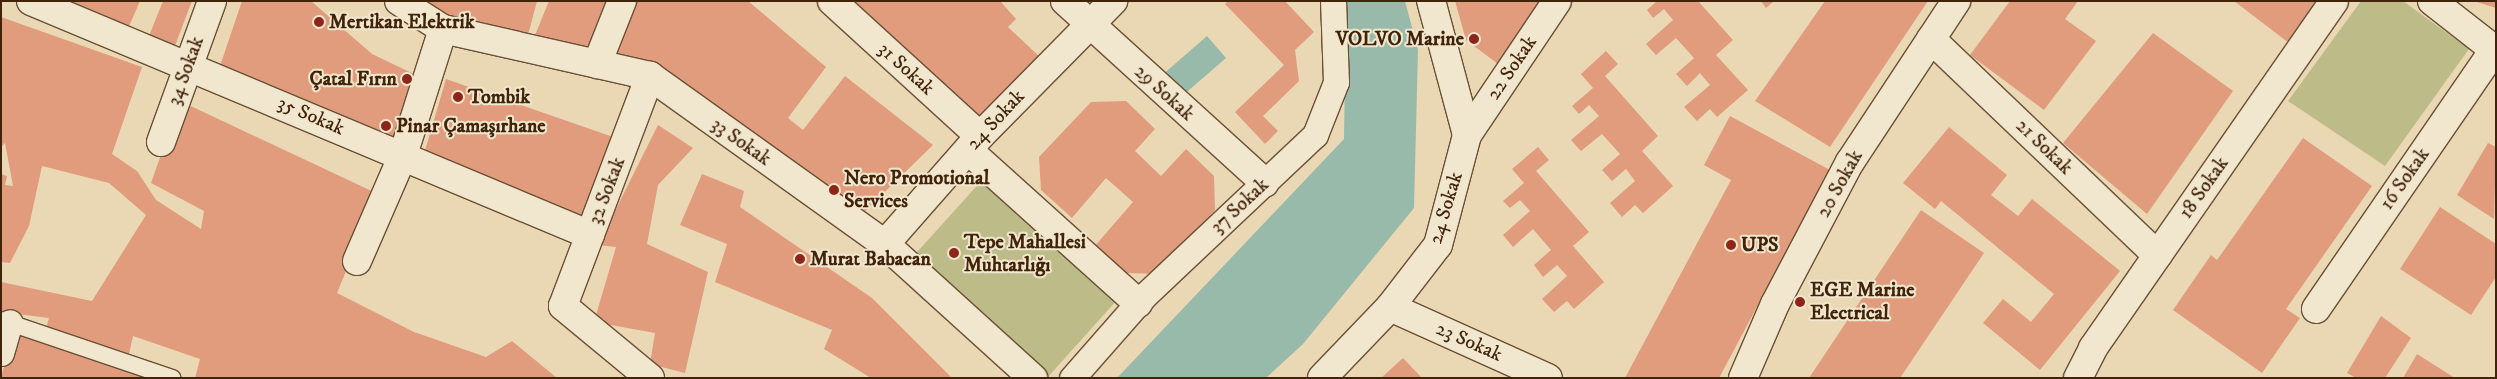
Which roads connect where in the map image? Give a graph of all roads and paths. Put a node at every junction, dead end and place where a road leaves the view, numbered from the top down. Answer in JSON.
{"nodes":[{"id":1,"x":31,"y":1,"type":"edge"},
{"id":2,"x":212,"y":1,"type":"edge"},
{"id":3,"x":399,"y":1,"type":"edge"},
{"id":4,"x":622,"y":1,"type":"edge"},
{"id":5,"x":832,"y":1,"type":"edge"},
{"id":6,"x":1065,"y":1,"type":"edge"},
{"id":7,"x":1112,"y":1,"type":"edge"},
{"id":8,"x":1333,"y":1,"type":"edge"},
{"id":9,"x":1431,"y":1,"type":"edge"},
{"id":10,"x":1557,"y":1,"type":"edge"},
{"id":11,"x":1956,"y":1,"type":"edge"},
{"id":12,"x":2334,"y":1,"type":"edge"},
{"id":13,"x":2432,"y":1,"type":"edge"},
{"id":14,"x":1088,"y":25,"type":"junction"},
{"id":15,"x":444,"y":29,"type":"junction"},
{"id":16,"x":1931,"y":39,"type":"junction"},
{"id":17,"x":2495,"y":51,"type":"edge"},
{"id":18,"x":187,"y":64,"type":"junction"},
{"id":19,"x":597,"y":64,"type":"junction"},
{"id":20,"x":650,"y":76,"type":"junction"},
{"id":21,"x":1467,"y":135,"type":"junction"},
{"id":22,"x":161,"y":142,"type":"dead end"},
{"id":23,"x":974,"y":143,"type":"junction"},
{"id":24,"x":403,"y":155,"type":"junction"},
{"id":25,"x":1265,"y":183,"type":"junction"},
{"id":26,"x":590,"y":235,"type":"junction"},
{"id":27,"x":885,"y":244,"type":"junction"},
{"id":28,"x":2157,"y":255,"type":"junction"},
{"id":29,"x":357,"y":261,"type":"dead end"},
{"id":30,"x":1138,"y":302,"type":"junction"},
{"id":31,"x":1390,"y":307,"type":"junction"},
{"id":32,"x":2316,"y":309,"type":"dead end"},
{"id":33,"x":5,"y":321,"type":"edge"},
{"id":34,"x":1,"y":353,"type":"edge"},
{"id":35,"x":172,"y":378,"type":"edge"},
{"id":36,"x":650,"y":378,"type":"edge"},
{"id":37,"x":1033,"y":378,"type":"edge"},
{"id":38,"x":1072,"y":378,"type":"edge"},
{"id":39,"x":1322,"y":378,"type":"edge"},
{"id":40,"x":1548,"y":378,"type":"edge"},
{"id":41,"x":1743,"y":378,"type":"edge"},
{"id":42,"x":2078,"y":378,"type":"edge"}],
"edges":[{"from":1,"to":18,"type":"street","name":"35 Sokak"},
{"from":2,"to":18,"type":"street","name":"34 Sokak"},
{"from":3,"to":15,"type":"street","name":"33 Sokak"},
{"from":4,"to":19,"type":"street"},
{"from":5,"to":23,"type":"street","name":"31 Sokak"},
{"from":6,"to":14,"type":"street","name":"29 Sokak"},
{"from":7,"to":14,"type":"street","name":"24 Sokak"},
{"from":8,"to":25,"type":"street","name":"37 Sokak"},
{"from":9,"to":21,"type":"street","name":"24 Sokak"},
{"from":10,"to":21,"type":"street","name":"22 Sokak"},
{"from":11,"to":16,"type":"street","name":"20 Sokak"},
{"from":12,"to":28,"type":"street","name":"18 Sokak"},
{"from":13,"to":17,"type":"street"},
{"from":14,"to":23,"type":"street","name":"24 Sokak"},
{"from":14,"to":25,"type":"street","name":"29 Sokak"},
{"from":15,"to":19,"type":"street","name":"33 Sokak"},
{"from":15,"to":24,"type":"street"},
{"from":16,"to":28,"type":"street","name":"21 Sokak"},
{"from":16,"to":41,"type":"street","name":"20 Sokak"},
{"from":17,"to":32,"type":"street","name":"16 Sokak"},
{"from":18,"to":22,"type":"street","name":"34 Sokak"},
{"from":18,"to":24,"type":"street","name":"35 Sokak"},
{"from":19,"to":20,"type":"street","name":"33 Sokak"},
{"from":20,"to":26,"type":"street","name":"32 Sokak"},
{"from":20,"to":27,"type":"street","name":"33 Sokak"},
{"from":21,"to":31,"type":"street","name":"24 Sokak"},
{"from":23,"to":27,"type":"street","name":"24 Sokak"},
{"from":23,"to":30,"type":"street","name":"31 Sokak"},
{"from":24,"to":26,"type":"street","name":"35 Sokak"},
{"from":24,"to":29,"type":"street"},
{"from":25,"to":30,"type":"street","name":"37 Sokak"},
{"from":26,"to":36,"type":"street","name":"32 Sokak"},
{"from":27,"to":37,"type":"street","name":"33 Sokak"},
{"from":28,"to":42,"type":"street","name":"18 Sokak"},
{"from":30,"to":38,"type":"street","name":"37 Sokak"},
{"from":31,"to":39,"type":"street","name":"24 Sokak"},
{"from":31,"to":40,"type":"street","name":"23 Sokak"},
{"from":33,"to":34,"type":"street"},
{"from":33,"to":35,"type":"lane"}]}
